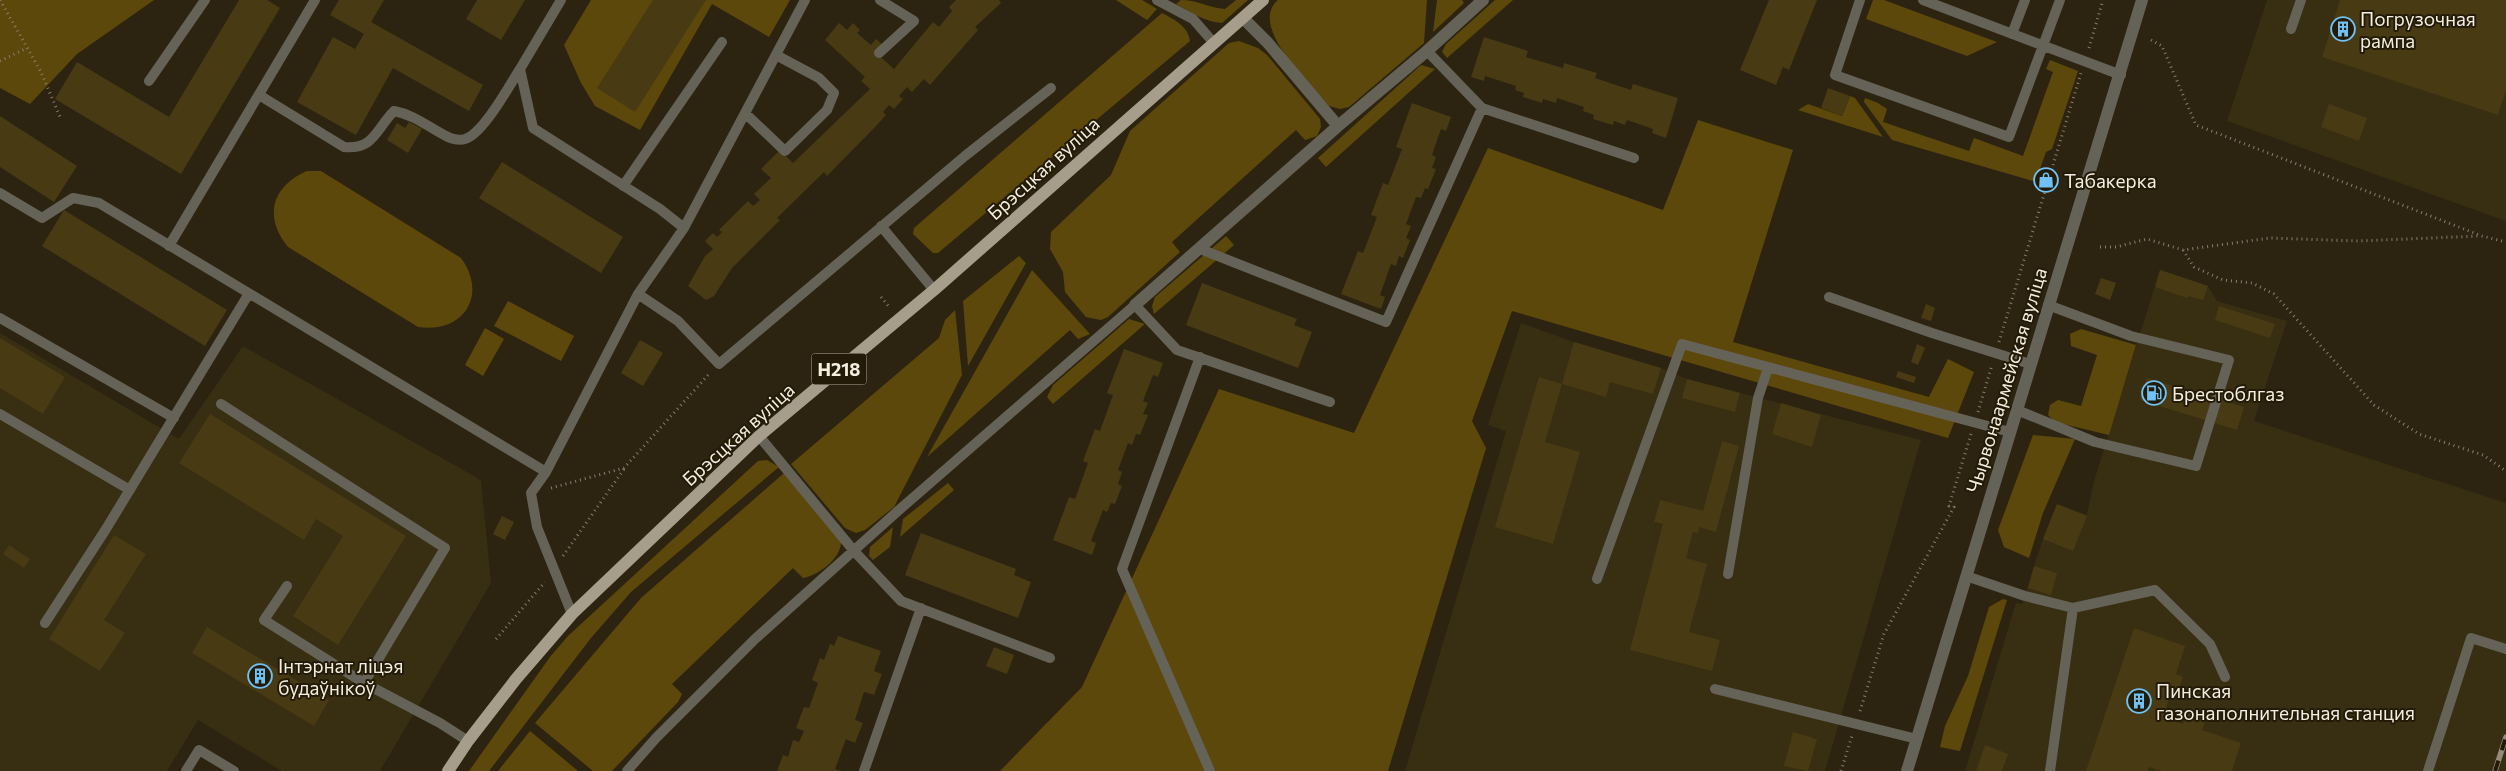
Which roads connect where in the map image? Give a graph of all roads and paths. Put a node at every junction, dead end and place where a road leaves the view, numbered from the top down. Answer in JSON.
{"nodes":[{"id":1,"x":0,"y":0,"type":"edge"},
{"id":2,"x":205,"y":0,"type":"edge"},
{"id":3,"x":560,"y":0,"type":"edge"},
{"id":4,"x":805,"y":0,"type":"edge"},
{"id":5,"x":880,"y":0,"type":"edge"},
{"id":6,"x":1156,"y":0,"type":"edge"},
{"id":7,"x":1264,"y":0,"type":"edge"},
{"id":8,"x":1483,"y":0,"type":"edge"},
{"id":9,"x":1860,"y":0,"type":"edge"},
{"id":10,"x":1923,"y":0,"type":"edge"},
{"id":11,"x":2025,"y":0,"type":"edge"},
{"id":12,"x":2060,"y":0,"type":"edge"},
{"id":13,"x":2103,"y":0,"type":"edge"},
{"id":14,"x":2142,"y":0,"type":"edge"},
{"id":15,"x":2301,"y":0,"type":"edge"},
{"id":16,"x":313,"y":1,"type":"edge"},
{"id":17,"x":1243,"y":18,"type":"junction"},
{"id":18,"x":2292,"y":29,"type":"dead end"},
{"id":19,"x":2012,"y":34,"type":"junction"},
{"id":20,"x":2151,"y":40,"type":"dead end"},
{"id":21,"x":722,"y":42,"type":"dead end"},
{"id":22,"x":1213,"y":42,"type":"junction"},
{"id":23,"x":2044,"y":46,"type":"junction"},
{"id":24,"x":27,"y":48,"type":"junction"},
{"id":25,"x":1428,"y":51,"type":"junction"},
{"id":26,"x":879,"y":53,"type":"dead end"},
{"id":27,"x":776,"y":55,"type":"junction"},
{"id":28,"x":0,"y":60,"type":"edge"},
{"id":29,"x":2085,"y":61,"type":"junction"},
{"id":30,"x":520,"y":69,"type":"junction"},
{"id":31,"x":2121,"y":75,"type":"junction"},
{"id":32,"x":149,"y":81,"type":"dead end"},
{"id":33,"x":1051,"y":88,"type":"dead end"},
{"id":34,"x":259,"y":95,"type":"junction"},
{"id":35,"x":1482,"y":108,"type":"junction"},
{"id":36,"x":745,"y":113,"type":"junction"},
{"id":37,"x":61,"y":119,"type":"dead end"},
{"id":38,"x":1338,"y":126,"type":"junction"},
{"id":39,"x":1634,"y":158,"type":"dead end"},
{"id":40,"x":623,"y":186,"type":"junction"},
{"id":41,"x":0,"y":193,"type":"edge"},
{"id":42,"x":882,"y":226,"type":"junction"},
{"id":43,"x":684,"y":228,"type":"junction"},
{"id":44,"x":2482,"y":236,"type":"junction"},
{"id":45,"x":2506,"y":242,"type":"edge"},
{"id":46,"x":169,"y":246,"type":"junction"},
{"id":47,"x":2100,"y":247,"type":"dead end"},
{"id":48,"x":1200,"y":249,"type":"junction"},
{"id":49,"x":2183,"y":250,"type":"junction"},
{"id":50,"x":934,"y":290,"type":"junction"},
{"id":51,"x":638,"y":294,"type":"junction"},
{"id":52,"x":248,"y":295,"type":"junction"},
{"id":53,"x":1829,"y":297,"type":"dead end"},
{"id":54,"x":1135,"y":305,"type":"junction"},
{"id":55,"x":2048,"y":305,"type":"junction"},
{"id":56,"x":0,"y":318,"type":"edge"},
{"id":57,"x":1996,"y":353,"type":"junction"},
{"id":58,"x":1200,"y":358,"type":"junction"},
{"id":59,"x":719,"y":364,"type":"junction"},
{"id":60,"x":2030,"y":364,"type":"junction"},
{"id":61,"x":1768,"y":368,"type":"junction"},
{"id":62,"x":1330,"y":402,"type":"dead end"},
{"id":63,"x":221,"y":404,"type":"dead end"},
{"id":64,"x":2017,"y":410,"type":"junction"},
{"id":65,"x":0,"y":414,"type":"edge"},
{"id":66,"x":174,"y":418,"type":"junction"},
{"id":67,"x":1974,"y":424,"type":"junction"},
{"id":68,"x":2010,"y":432,"type":"junction"},
{"id":69,"x":760,"y":436,"type":"junction"},
{"id":70,"x":2506,"y":471,"type":"edge"},
{"id":71,"x":546,"y":472,"type":"junction"},
{"id":72,"x":130,"y":490,"type":"junction"},
{"id":73,"x":531,"y":493,"type":"junction"},
{"id":74,"x":854,"y":551,"type":"junction"},
{"id":75,"x":1728,"y":574,"type":"dead end"},
{"id":76,"x":1966,"y":576,"type":"junction"},
{"id":77,"x":1597,"y":579,"type":"dead end"},
{"id":78,"x":287,"y":586,"type":"dead end"},
{"id":79,"x":921,"y":608,"type":"junction"},
{"id":80,"x":2073,"y":608,"type":"junction"},
{"id":81,"x":572,"y":614,"type":"junction"},
{"id":82,"x":45,"y":623,"type":"dead end"},
{"id":83,"x":2506,"y":649,"type":"edge"},
{"id":84,"x":1050,"y":658,"type":"dead end"},
{"id":85,"x":2225,"y":677,"type":"dead end"},
{"id":86,"x":364,"y":683,"type":"junction"},
{"id":87,"x":1715,"y":689,"type":"dead end"},
{"id":88,"x":1856,"y":724,"type":"junction"},
{"id":89,"x":1917,"y":739,"type":"junction"},
{"id":90,"x":468,"y":741,"type":"junction"},
{"id":91,"x":186,"y":771,"type":"edge"},
{"id":92,"x":234,"y":771,"type":"edge"},
{"id":93,"x":448,"y":771,"type":"edge"},
{"id":94,"x":627,"y":771,"type":"edge"},
{"id":95,"x":864,"y":771,"type":"edge"},
{"id":96,"x":1210,"y":771,"type":"edge"},
{"id":97,"x":1841,"y":771,"type":"edge"},
{"id":98,"x":1907,"y":771,"type":"edge"},
{"id":99,"x":2050,"y":771,"type":"edge"},
{"id":100,"x":2428,"y":771,"type":"edge"}],
"edges":[{"from":1,"to":24,"type":"path"},
{"from":2,"to":32,"type":"lane"},
{"from":3,"to":30,"type":"lane"},
{"from":4,"to":27,"type":"lane"},
{"from":5,"to":26,"type":"lane"},
{"from":6,"to":22,"type":"lane"},
{"from":7,"to":17,"type":"main road","name":"Брэсцкая вуліца","number":"Н218"},
{"from":8,"to":25,"type":"street"},
{"from":9,"to":23,"type":"lane"},
{"from":10,"to":19,"type":"lane"},
{"from":11,"to":19,"type":"lane"},
{"from":12,"to":23,"type":"lane"},
{"from":13,"to":29,"type":"path"},
{"from":14,"to":31,"type":"street","name":"Чырвонаармейская вуліца"},
{"from":15,"to":18,"type":"lane"},
{"from":16,"to":34,"type":"lane"},
{"from":17,"to":22,"type":"main road","name":"Брэсцкая вуліца","number":"Н218"},
{"from":17,"to":38,"type":"street"},
{"from":19,"to":23,"type":"lane"},
{"from":20,"to":44,"type":"path"},
{"from":21,"to":40,"type":"lane"},
{"from":22,"to":50,"type":"main road","name":"Брэсцкая вуліца","number":"Н218"},
{"from":23,"to":29,"type":"lane"},
{"from":24,"to":28,"type":"path"},
{"from":24,"to":37,"type":"path"},
{"from":25,"to":35,"type":"lane"},
{"from":25,"to":38,"type":"street"},
{"from":27,"to":36,"type":"lane"},
{"from":27,"to":36,"type":"lane"},
{"from":29,"to":31,"type":"lane"},
{"from":29,"to":57,"type":"path"},
{"from":30,"to":34,"type":"lane"},
{"from":30,"to":40,"type":"lane"},
{"from":31,"to":55,"type":"street","name":"Чырвонаармейская вуліца"},
{"from":33,"to":42,"type":"lane"},
{"from":34,"to":46,"type":"lane"},
{"from":35,"to":39,"type":"lane"},
{"from":35,"to":48,"type":"lane"},
{"from":36,"to":43,"type":"lane"},
{"from":38,"to":48,"type":"street"},
{"from":40,"to":43,"type":"lane"},
{"from":41,"to":46,"type":"lane"},
{"from":42,"to":50,"type":"lane"},
{"from":42,"to":59,"type":"lane"},
{"from":43,"to":51,"type":"lane"},
{"from":44,"to":45,"type":"path"},
{"from":44,"to":49,"type":"path"},
{"from":46,"to":52,"type":"lane"},
{"from":47,"to":49,"type":"path"},
{"from":48,"to":54,"type":"street"},
{"from":49,"to":70,"type":"path"},
{"from":50,"to":69,"type":"main road","name":"Брэсцкая вуліца","number":"Н218"},
{"from":51,"to":59,"type":"lane"},
{"from":51,"to":71,"type":"lane"},
{"from":52,"to":66,"type":"lane"},
{"from":52,"to":71,"type":"lane"},
{"from":53,"to":57,"type":"lane"},
{"from":54,"to":58,"type":"lane"},
{"from":54,"to":74,"type":"lane"},
{"from":55,"to":60,"type":"street","name":"Чырвонаармейская вуліца"},
{"from":55,"to":64,"type":"lane"},
{"from":56,"to":66,"type":"lane"},
{"from":57,"to":60,"type":"lane"},
{"from":57,"to":67,"type":"path"},
{"from":58,"to":62,"type":"lane"},
{"from":58,"to":96,"type":"lane"},
{"from":59,"to":73,"type":"path"},
{"from":60,"to":64,"type":"street","name":"Чырвонаармейская вуліца"},
{"from":61,"to":67,"type":"lane"},
{"from":61,"to":75,"type":"lane"},
{"from":61,"to":77,"type":"lane"},
{"from":63,"to":86,"type":"lane"},
{"from":64,"to":68,"type":"street","name":"Чырвонаармейская вуліца"},
{"from":65,"to":72,"type":"lane"},
{"from":66,"to":72,"type":"lane"},
{"from":67,"to":68,"type":"lane"},
{"from":67,"to":88,"type":"path"},
{"from":68,"to":76,"type":"street","name":"Чырвонаармейская вуліца"},
{"from":69,"to":74,"type":"lane"},
{"from":69,"to":81,"type":"main road","name":"Брэсцкая вуліца","number":"Н218"},
{"from":71,"to":73,"type":"lane"},
{"from":72,"to":82,"type":"lane"},
{"from":73,"to":81,"type":"lane"},
{"from":74,"to":79,"type":"lane"},
{"from":74,"to":94,"type":"lane"},
{"from":76,"to":80,"type":"lane"},
{"from":76,"to":89,"type":"street","name":"Чырвонаармейская вуліца"},
{"from":78,"to":86,"type":"lane"},
{"from":79,"to":84,"type":"lane"},
{"from":79,"to":95,"type":"lane"},
{"from":80,"to":85,"type":"lane"},
{"from":80,"to":99,"type":"lane"},
{"from":81,"to":90,"type":"main road","name":"Брэсцкая вуліца","number":"Н218"},
{"from":83,"to":100,"type":"lane"},
{"from":86,"to":90,"type":"lane"},
{"from":87,"to":88,"type":"lane"},
{"from":88,"to":89,"type":"lane"},
{"from":88,"to":97,"type":"path"},
{"from":89,"to":98,"type":"street","name":"Чырвонаармейская вуліца"},
{"from":90,"to":93,"type":"main road","name":"Брэсцкая вуліца","number":"Н218"},
{"from":91,"to":92,"type":"lane"}]}
